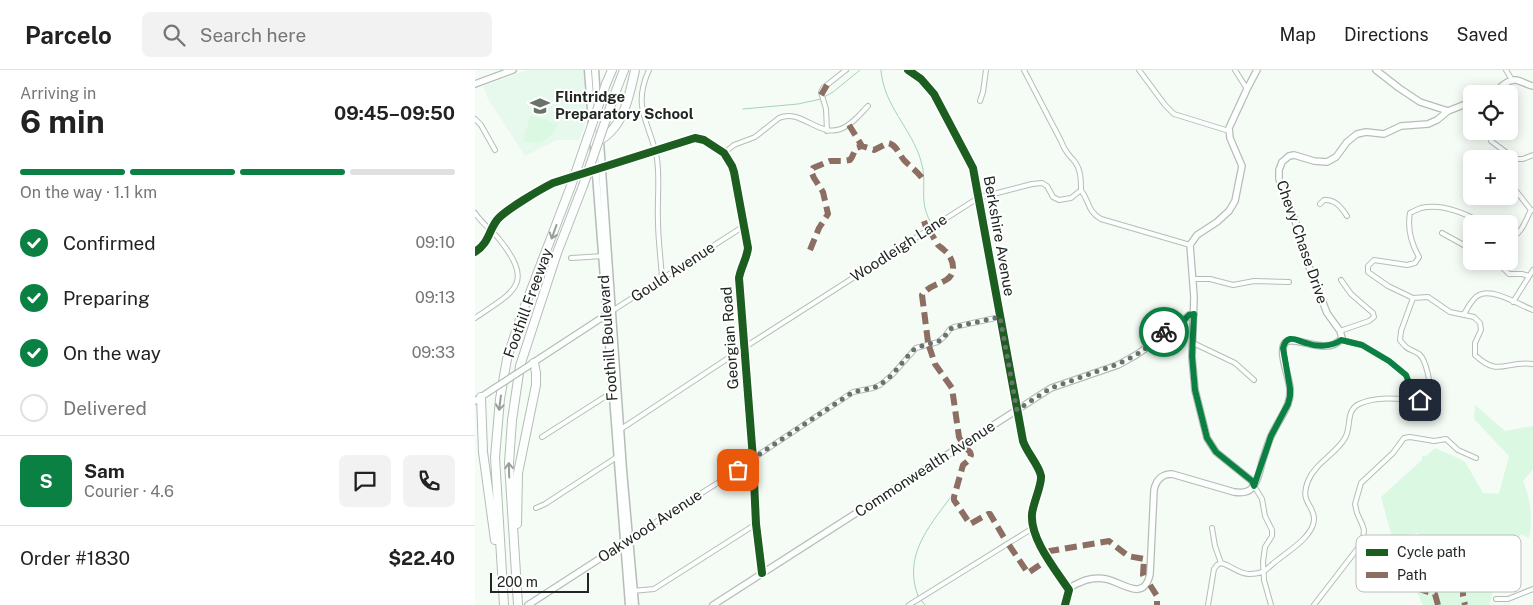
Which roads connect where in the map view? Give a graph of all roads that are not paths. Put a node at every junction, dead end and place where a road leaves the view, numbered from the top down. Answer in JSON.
{"nodes":[{"id":1,"x":513,"y":70,"type":"edge"},
{"id":2,"x":589,"y":70,"type":"edge"},
{"id":3,"x":595,"y":70,"type":"edge"},
{"id":4,"x":612,"y":70,"type":"edge"},
{"id":5,"x":624,"y":70,"type":"edge"},
{"id":6,"x":635,"y":70,"type":"edge"},
{"id":7,"x":649,"y":70,"type":"edge"},
{"id":8,"x":846,"y":70,"type":"edge"},
{"id":9,"x":908,"y":70,"type":"edge"},
{"id":10,"x":986,"y":70,"type":"edge"},
{"id":11,"x":1024,"y":70,"type":"edge"},
{"id":12,"x":1139,"y":70,"type":"edge"},
{"id":13,"x":1235,"y":70,"type":"edge"},
{"id":14,"x":1257,"y":70,"type":"edge"},
{"id":15,"x":1376,"y":70,"type":"edge"},
{"id":16,"x":1506,"y":70,"type":"edge"},
{"id":17,"x":1512,"y":80,"type":"junction"},
{"id":18,"x":475,"y":84,"type":"edge"},
{"id":19,"x":1502,"y":85,"type":"edge"},
{"id":20,"x":1533,"y":86,"type":"edge"},
{"id":21,"x":1247,"y":89,"type":"junction"},
{"id":22,"x":980,"y":101,"type":"dead end"},
{"id":23,"x":1463,"y":105,"type":"edge"},
{"id":24,"x":868,"y":106,"type":"dead end"},
{"id":25,"x":1439,"y":107,"type":"junction"},
{"id":26,"x":1448,"y":111,"type":"junction"},
{"id":27,"x":1440,"y":117,"type":"junction"},
{"id":28,"x":475,"y":119,"type":"edge"},
{"id":29,"x":827,"y":130,"type":"junction"},
{"id":30,"x":1229,"y":131,"type":"junction"},
{"id":31,"x":1491,"y":140,"type":"edge"},
{"id":32,"x":597,"y":142,"type":"junction"},
{"id":33,"x":495,"y":150,"type":"dead end"},
{"id":34,"x":1503,"y":150,"type":"edge"},
{"id":35,"x":655,"y":151,"type":"junction"},
{"id":36,"x":724,"y":154,"type":"junction"},
{"id":37,"x":1533,"y":155,"type":"edge"},
{"id":38,"x":1518,"y":159,"type":"edge"},
{"id":39,"x":600,"y":168,"type":"junction"},
{"id":40,"x":1081,"y":190,"type":"junction"},
{"id":41,"x":1518,"y":192,"type":"edge"},
{"id":42,"x":978,"y":198,"type":"junction"},
{"id":43,"x":1320,"y":204,"type":"dead end"},
{"id":44,"x":1532,"y":210,"type":"edge"},
{"id":45,"x":475,"y":213,"type":"edge"},
{"id":46,"x":1464,"y":215,"type":"edge"},
{"id":47,"x":1347,"y":216,"type":"dead end"},
{"id":48,"x":745,"y":226,"type":"junction"},
{"id":49,"x":491,"y":232,"type":"junction"},
{"id":50,"x":1442,"y":232,"type":"dead end"},
{"id":51,"x":1518,"y":234,"type":"edge"},
{"id":52,"x":1463,"y":244,"type":"edge"},
{"id":53,"x":1190,"y":245,"type":"junction"},
{"id":54,"x":475,"y":252,"type":"edge"},
{"id":55,"x":605,"y":256,"type":"junction"},
{"id":56,"x":571,"y":258,"type":"dead end"},
{"id":57,"x":1505,"y":270,"type":"edge"},
{"id":58,"x":1533,"y":270,"type":"edge"},
{"id":59,"x":1529,"y":276,"type":"junction"},
{"id":60,"x":662,"y":279,"type":"junction"},
{"id":61,"x":1193,"y":279,"type":"junction"},
{"id":62,"x":1341,"y":280,"type":"dead end"},
{"id":63,"x":1289,"y":282,"type":"dead end"},
{"id":64,"x":1413,"y":298,"type":"junction"},
{"id":65,"x":1513,"y":302,"type":"junction"},
{"id":66,"x":1533,"y":310,"type":"edge"},
{"id":67,"x":609,"y":313,"type":"junction"},
{"id":68,"x":1194,"y":314,"type":"junction"},
{"id":69,"x":1463,"y":314,"type":"junction"},
{"id":70,"x":1000,"y":317,"type":"junction"},
{"id":71,"x":475,"y":318,"type":"edge"},
{"id":72,"x":1340,"y":331,"type":"junction"},
{"id":73,"x":1341,"y":340,"type":"junction"},
{"id":74,"x":1193,"y":343,"type":"junction"},
{"id":75,"x":745,"y":347,"type":"junction"},
{"id":76,"x":532,"y":364,"type":"junction"},
{"id":77,"x":1533,"y":364,"type":"edge"},
{"id":78,"x":1254,"y":380,"type":"dead end"},
{"id":79,"x":615,"y":390,"type":"junction"},
{"id":80,"x":478,"y":399,"type":"edge"},
{"id":81,"x":1420,"y":400,"type":"junction"},
{"id":82,"x":475,"y":406,"type":"edge"},
{"id":83,"x":1017,"y":410,"type":"junction"},
{"id":84,"x":482,"y":415,"type":"junction"},
{"id":85,"x":618,"y":431,"type":"junction"},
{"id":86,"x":542,"y":437,"type":"dead end"},
{"id":87,"x":619,"y":456,"type":"junction"},
{"id":88,"x":1476,"y":458,"type":"dead end"},
{"id":89,"x":753,"y":459,"type":"junction"},
{"id":90,"x":1254,"y":486,"type":"junction"},
{"id":91,"x":536,"y":508,"type":"dead end"},
{"id":92,"x":756,"y":524,"type":"junction"},
{"id":93,"x":1033,"y":528,"type":"junction"},
{"id":94,"x":1212,"y":528,"type":"dead end"},
{"id":95,"x":1364,"y":535,"type":"edge"},
{"id":96,"x":627,"y":541,"type":"junction"},
{"id":97,"x":1356,"y":551,"type":"edge"},
{"id":98,"x":1221,"y":563,"type":"junction"},
{"id":99,"x":516,"y":571,"type":"junction"},
{"id":100,"x":1263,"y":571,"type":"junction"},
{"id":101,"x":762,"y":573,"type":"junction"},
{"id":102,"x":1533,"y":589,"type":"edge"},
{"id":103,"x":1069,"y":590,"type":"junction"},
{"id":104,"x":631,"y":591,"type":"junction"},
{"id":105,"x":1496,"y":599,"type":"dead end"},
{"id":106,"x":530,"y":604,"type":"edge"},
{"id":107,"x":504,"y":605,"type":"edge"},
{"id":108,"x":518,"y":605,"type":"edge"},
{"id":109,"x":629,"y":605,"type":"edge"},
{"id":110,"x":635,"y":605,"type":"edge"},
{"id":111,"x":713,"y":605,"type":"edge"},
{"id":112,"x":909,"y":605,"type":"edge"},
{"id":113,"x":1065,"y":605,"type":"edge"},
{"id":114,"x":1208,"y":605,"type":"edge"},
{"id":115,"x":1271,"y":605,"type":"edge"},
{"id":116,"x":1314,"y":605,"type":"edge"}],
"edges":[{"from":1,"to":18,"type":"street"},
{"from":2,"to":32,"type":"main road","name":"Foothill Boulevard"},
{"from":3,"to":32,"type":"main road","name":"Foothill Boulevard"},
{"from":4,"to":107,"type":"highway","name":"Foothill Freeway","one_way":true,"bridge":true},
{"from":99,"to":5,"type":"highway","name":"Foothill Freeway","one_way":true,"bridge":true},
{"from":6,"to":32,"type":"highway"},
{"from":7,"to":35,"type":"street"},
{"from":8,"to":29,"type":"street"},
{"from":9,"to":42,"type":"street","name":"Berkshire Avenue"},
{"from":10,"to":22,"type":"street"},
{"from":11,"to":40,"type":"street"},
{"from":12,"to":30,"type":"street"},
{"from":13,"to":21,"type":"street"},
{"from":14,"to":21,"type":"street"},
{"from":15,"to":25,"type":"street"},
{"from":16,"to":17,"type":"street"},
{"from":17,"to":19,"type":"street"},
{"from":17,"to":20,"type":"street"},
{"from":21,"to":30,"type":"street"},
{"from":23,"to":26,"type":"street","name":"Chevy Chase Drive"},
{"from":24,"to":29,"type":"street"},
{"from":25,"to":26,"type":"street"},
{"from":25,"to":27,"type":"street"},
{"from":26,"to":27,"type":"street","name":"Chevy Chase Drive"},
{"from":27,"to":72,"type":"street","name":"Chevy Chase Drive"},
{"from":28,"to":33,"type":"street"},
{"from":29,"to":36,"type":"street"},
{"from":30,"to":53,"type":"street"},
{"from":31,"to":34,"type":"street"},
{"from":32,"to":39,"type":"main road","name":"Foothill Boulevard"},
{"from":35,"to":36,"type":"street","name":"Georgian Road"},
{"from":35,"to":39,"type":"street","name":"Georgian Road"},
{"from":35,"to":60,"type":"street"},
{"from":36,"to":48,"type":"street","name":"Georgian Road"},
{"from":37,"to":38,"type":"street"},
{"from":39,"to":49,"type":"street","name":"Georgian Road"},
{"from":39,"to":55,"type":"main road","name":"Foothill Boulevard"},
{"from":40,"to":42,"type":"street","name":"Woodleigh Lane"},
{"from":40,"to":53,"type":"street"},
{"from":41,"to":44,"type":"street"},
{"from":42,"to":70,"type":"street","name":"Berkshire Avenue"},
{"from":42,"to":75,"type":"street","name":"Woodleigh Lane"},
{"from":43,"to":47,"type":"street"},
{"from":44,"to":51,"type":"street"},
{"from":45,"to":49,"type":"street"},
{"from":46,"to":64,"type":"street"},
{"from":48,"to":60,"type":"street","name":"Gould Avenue"},
{"from":48,"to":75,"type":"street","name":"Georgian Road"},
{"from":49,"to":54,"type":"street","name":"Georgian Road"},
{"from":49,"to":71,"type":"street"},
{"from":50,"to":52,"type":"street"},
{"from":53,"to":61,"type":"street"},
{"from":55,"to":56,"type":"street"},
{"from":55,"to":67,"type":"main road","name":"Foothill Boulevard"},
{"from":57,"to":59,"type":"street"},
{"from":58,"to":59,"type":"street"},
{"from":59,"to":65,"type":"street"},
{"from":60,"to":67,"type":"street","name":"Gould Avenue"},
{"from":61,"to":63,"type":"street"},
{"from":61,"to":68,"type":"street"},
{"from":62,"to":72,"type":"street"},
{"from":64,"to":69,"type":"street"},
{"from":64,"to":81,"type":"street"},
{"from":65,"to":66,"type":"street"},
{"from":65,"to":69,"type":"street"},
{"from":67,"to":76,"type":"street","name":"Gould Avenue"},
{"from":67,"to":79,"type":"main road","name":"Foothill Boulevard"},
{"from":68,"to":74,"type":"street"},
{"from":68,"to":83,"type":"street","name":"Commonwealth Avenue"},
{"from":69,"to":77,"type":"street"},
{"from":70,"to":83,"type":"street","name":"Berkshire Avenue"},
{"from":70,"to":89,"type":"street","name":"Oakwood Avenue"},
{"from":72,"to":73,"type":"street","name":"Chevy Chase Drive"},
{"from":73,"to":81,"type":"street"},
{"from":73,"to":90,"type":"street"},
{"from":74,"to":78,"type":"street"},
{"from":74,"to":90,"type":"street"},
{"from":75,"to":85,"type":"street","name":"Woodleigh Lane"},
{"from":75,"to":89,"type":"street","name":"Georgian Road"},
{"from":76,"to":80,"type":"street","name":"Gould Avenue","bridge":true},
{"from":76,"to":99,"type":"highway"},
{"from":79,"to":85,"type":"main road","name":"Foothill Boulevard"},
{"from":79,"to":86,"type":"street"},
{"from":80,"to":84,"type":"highway"},
{"from":81,"to":100,"type":"street"},
{"from":82,"to":84,"type":"highway"},
{"from":83,"to":93,"type":"street","name":"Berkshire Avenue"},
{"from":83,"to":101,"type":"street","name":"Commonwealth Avenue"},
{"from":84,"to":107,"type":"highway"},
{"from":85,"to":87,"type":"main road","name":"Foothill Boulevard"},
{"from":87,"to":91,"type":"street"},
{"from":87,"to":96,"type":"main road","name":"Foothill Boulevard"},
{"from":88,"to":95,"type":"street"},
{"from":89,"to":92,"type":"street","name":"Georgian Road"},
{"from":89,"to":96,"type":"street","name":"Oakwood Avenue"},
{"from":90,"to":100,"type":"street"},
{"from":90,"to":103,"type":"street"},
{"from":92,"to":101,"type":"street","name":"Georgian Road"},
{"from":92,"to":104,"type":"street"},
{"from":93,"to":103,"type":"street","name":"Berkshire Avenue"},
{"from":93,"to":112,"type":"street"},
{"from":94,"to":98,"type":"street"},
{"from":96,"to":104,"type":"main road","name":"Foothill Boulevard"},
{"from":96,"to":106,"type":"street","name":"Oakwood Avenue"},
{"from":97,"to":116,"type":"street"},
{"from":98,"to":100,"type":"street"},
{"from":98,"to":114,"type":"street"},
{"from":99,"to":108,"type":"highway","name":"Foothill Freeway"},
{"from":100,"to":115,"type":"street"},
{"from":101,"to":111,"type":"street","name":"Commonwealth Avenue"},
{"from":102,"to":105,"type":"street"},
{"from":103,"to":113,"type":"street"},
{"from":104,"to":109,"type":"main road","name":"Foothill Boulevard"},
{"from":104,"to":110,"type":"main road","name":"Foothill Boulevard"}]}
